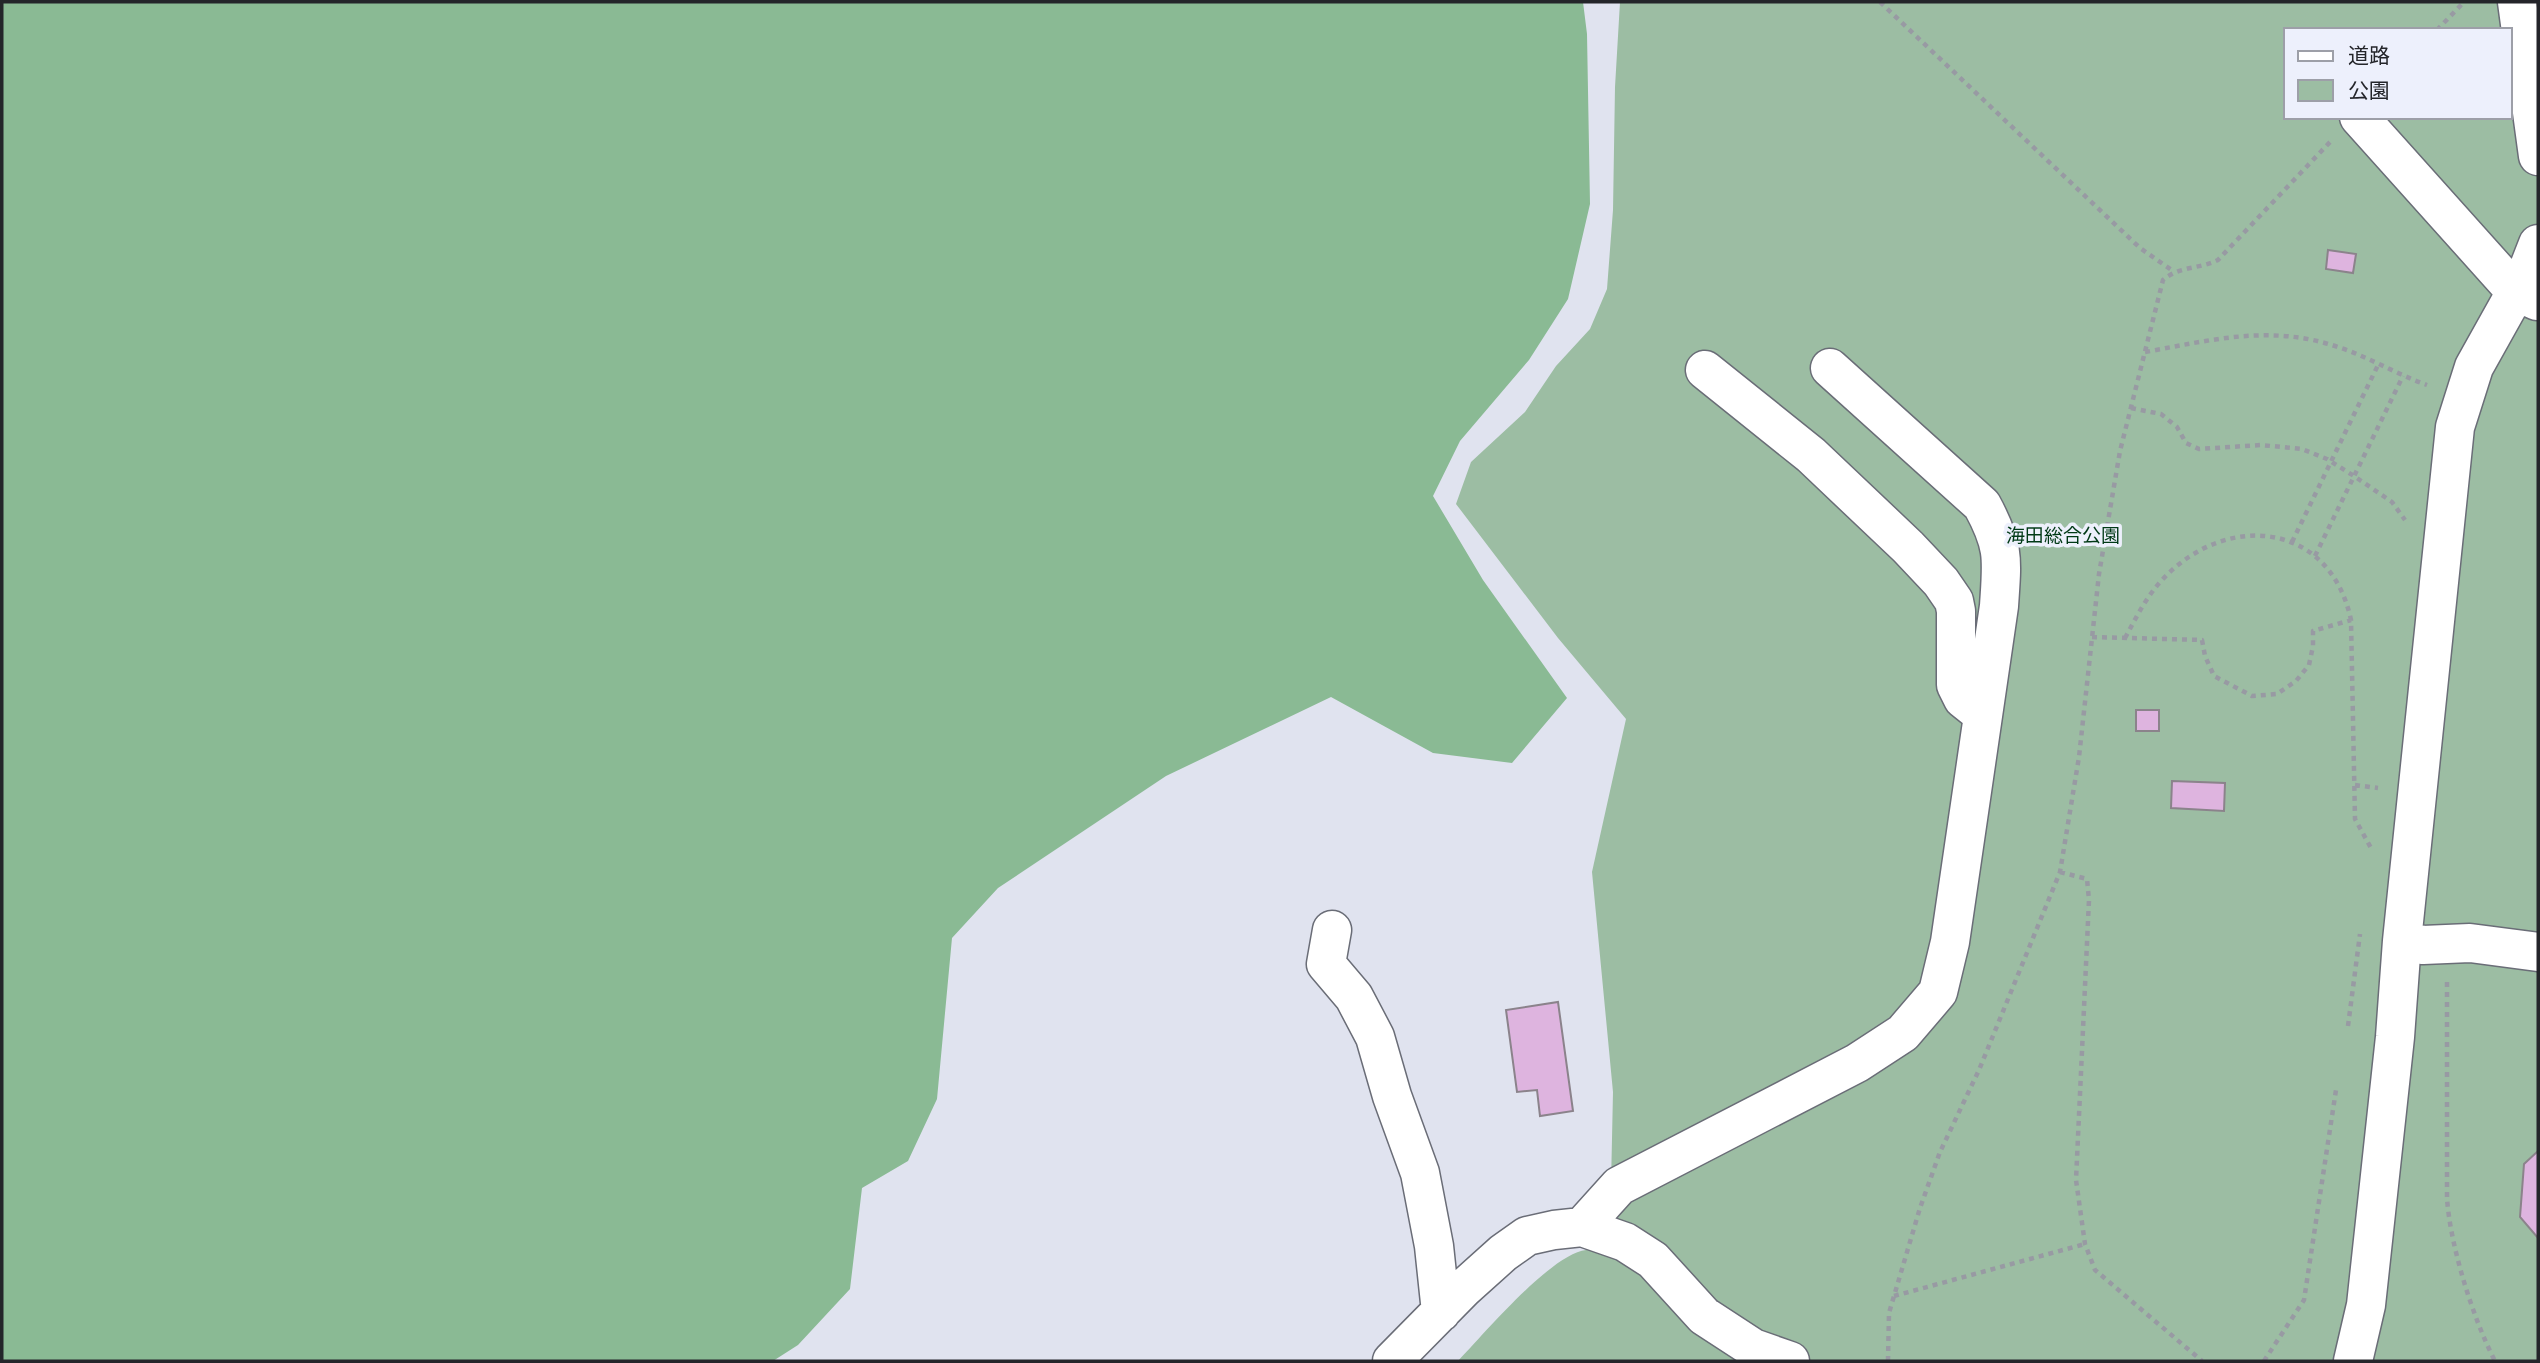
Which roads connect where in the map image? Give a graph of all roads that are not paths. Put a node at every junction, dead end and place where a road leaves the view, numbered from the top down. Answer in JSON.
{"nodes":[{"id":1,"x":2517,"y":2,"type":"edge"},
{"id":2,"x":2347,"y":127,"type":"edge"},
{"id":3,"x":2538,"y":156,"type":"edge"},
{"id":4,"x":2538,"y":244,"type":"edge"},
{"id":5,"x":2527,"y":296,"type":"edge"},
{"id":6,"x":1830,"y":368,"type":"dead end"},
{"id":7,"x":1705,"y":370,"type":"dead end"},
{"id":8,"x":1983,"y":715,"type":"junction"},
{"id":9,"x":1332,"y":930,"type":"dead end"},
{"id":10,"x":2420,"y":942,"type":"junction"},
{"id":11,"x":2538,"y":952,"type":"edge"},
{"id":12,"x":1582,"y":1227,"type":"junction"},
{"id":13,"x":1441,"y":1312,"type":"junction"},
{"id":14,"x":1392,"y":1361,"type":"edge"},
{"id":15,"x":1790,"y":1361,"type":"edge"},
{"id":16,"x":2353,"y":1361,"type":"edge"}],
"edges":[{"from":1,"to":3,"type":"street"},
{"from":2,"to":5,"type":"street"},
{"from":4,"to":5,"type":"street"},
{"from":5,"to":10,"type":"street"},
{"from":6,"to":8,"type":"street"},
{"from":7,"to":8,"type":"street"},
{"from":8,"to":12,"type":"street"},
{"from":9,"to":13,"type":"street"},
{"from":10,"to":11,"type":"street"},
{"from":10,"to":16,"type":"street"},
{"from":12,"to":13,"type":"street"},
{"from":12,"to":15,"type":"street"},
{"from":13,"to":14,"type":"street"}]}
